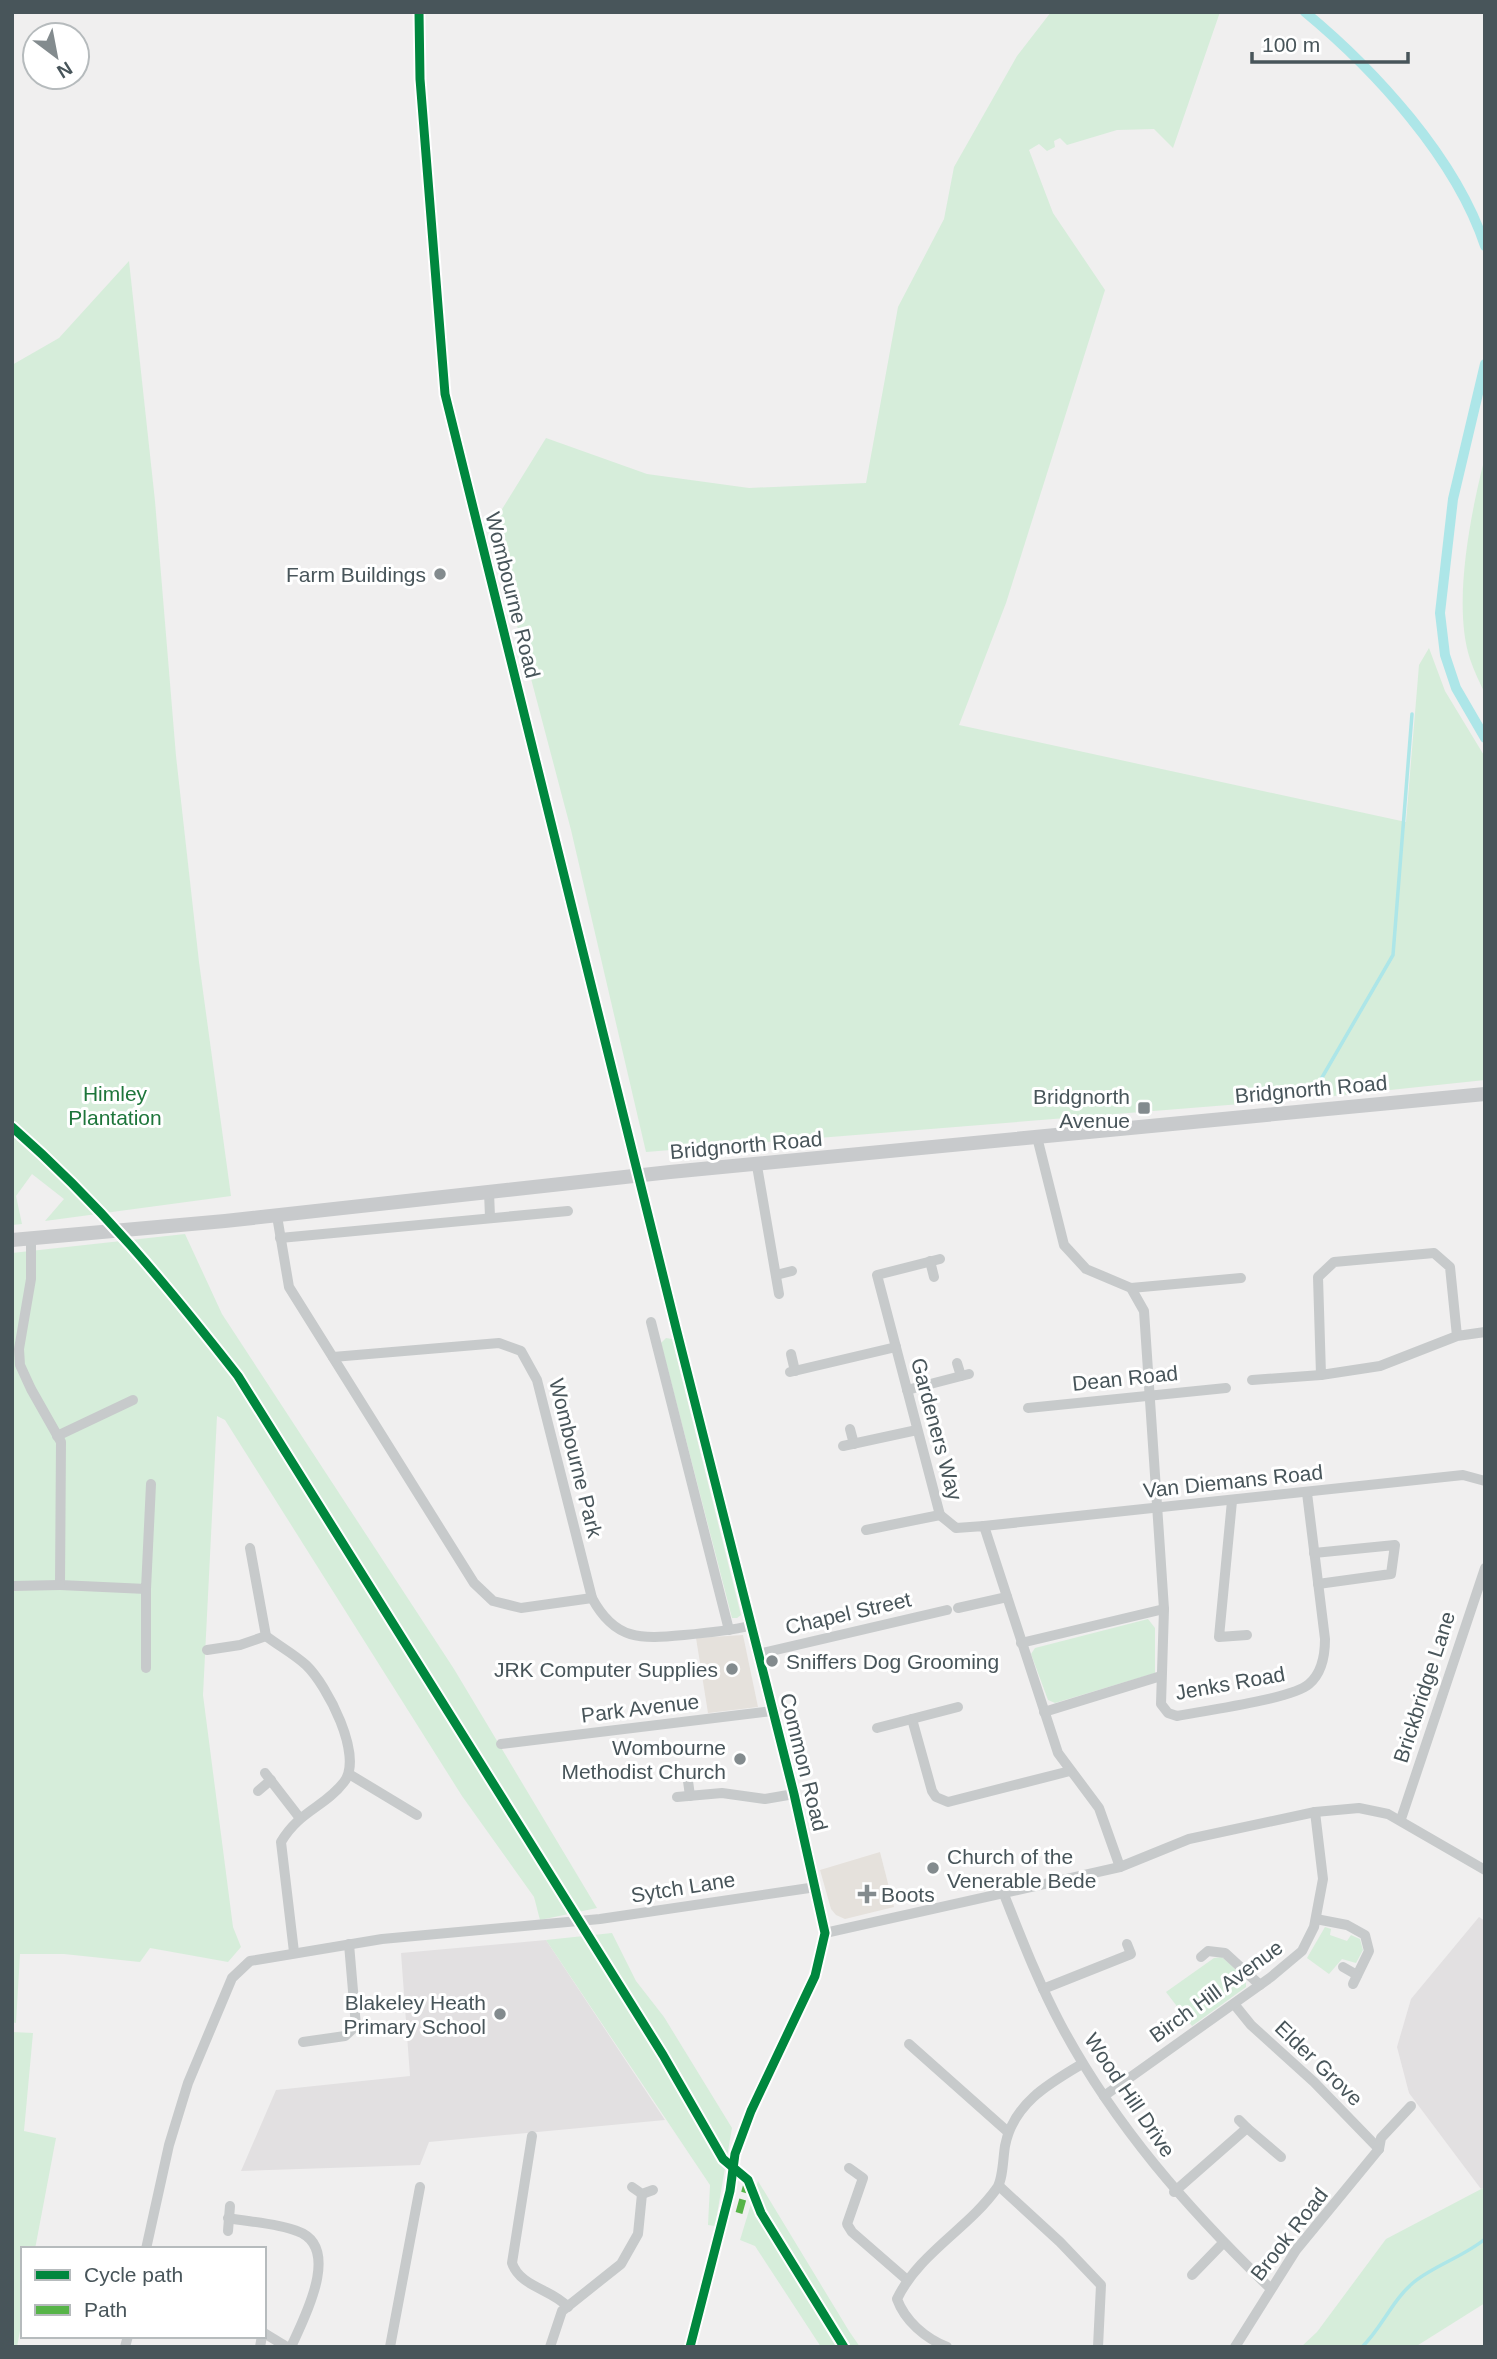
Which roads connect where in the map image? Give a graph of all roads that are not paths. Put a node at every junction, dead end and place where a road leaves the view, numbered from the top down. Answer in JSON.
{"nodes":[{"id":1,"x":419,"y":12,"type":"edge"},
{"id":2,"x":1485,"y":1094,"type":"edge"},
{"id":3,"x":1037,"y":1137,"type":"junction"},
{"id":4,"x":757,"y":1166,"type":"junction"},
{"id":5,"x":639,"y":1176,"type":"junction"},
{"id":6,"x":489,"y":1192,"type":"junction"},
{"id":7,"x":568,"y":1211,"type":"dead end"},
{"id":8,"x":277,"y":1216,"type":"junction"},
{"id":9,"x":490,"y":1217,"type":"junction"},
{"id":10,"x":31,"y":1238,"type":"junction"},
{"id":11,"x":280,"y":1238,"type":"junction"},
{"id":12,"x":12,"y":1240,"type":"edge"},
{"id":13,"x":792,"y":1271,"type":"dead end"},
{"id":14,"x":776,"y":1275,"type":"junction"},
{"id":15,"x":934,"y":1278,"type":"dead end"},
{"id":16,"x":1241,"y":1278,"type":"dead end"},
{"id":17,"x":1131,"y":1287,"type":"junction"},
{"id":18,"x":779,"y":1294,"type":"dead end"},
{"id":19,"x":651,"y":1322,"type":"dead end"},
{"id":20,"x":676,"y":1328,"type":"junction"},
{"id":21,"x":1485,"y":1332,"type":"edge"},
{"id":22,"x":655,"y":1335,"type":"junction"},
{"id":23,"x":1457,"y":1336,"type":"junction"},
{"id":24,"x":896,"y":1347,"type":"junction"},
{"id":25,"x":791,"y":1354,"type":"dead end"},
{"id":26,"x":333,"y":1357,"type":"junction"},
{"id":27,"x":957,"y":1363,"type":"dead end"},
{"id":28,"x":1268,"y":1363,"type":"dead end"},
{"id":29,"x":1321,"y":1376,"type":"junction"},
{"id":30,"x":1270,"y":1377,"type":"junction"},
{"id":31,"x":1252,"y":1380,"type":"dead end"},
{"id":32,"x":1226,"y":1388,"type":"dead end"},
{"id":33,"x":907,"y":1390,"type":"junction"},
{"id":34,"x":1151,"y":1394,"type":"junction"},
{"id":35,"x":133,"y":1399,"type":"dead end"},
{"id":36,"x":1028,"y":1408,"type":"dead end"},
{"id":37,"x":850,"y":1429,"type":"dead end"},
{"id":38,"x":917,"y":1430,"type":"junction"},
{"id":39,"x":57,"y":1436,"type":"junction"},
{"id":40,"x":1485,"y":1481,"type":"edge"},
{"id":41,"x":151,"y":1484,"type":"dead end"},
{"id":42,"x":1307,"y":1493,"type":"junction"},
{"id":43,"x":1232,"y":1501,"type":"junction"},
{"id":44,"x":1159,"y":1508,"type":"junction"},
{"id":45,"x":940,"y":1515,"type":"junction"},
{"id":46,"x":984,"y":1526,"type":"junction"},
{"id":47,"x":866,"y":1530,"type":"dead end"},
{"id":48,"x":1314,"y":1553,"type":"junction"},
{"id":49,"x":266,"y":1556,"type":"dead end"},
{"id":50,"x":1485,"y":1568,"type":"edge"},
{"id":51,"x":1318,"y":1584,"type":"junction"},
{"id":52,"x":12,"y":1586,"type":"edge"},
{"id":53,"x":60,"y":1586,"type":"junction"},
{"id":54,"x":146,"y":1590,"type":"junction"},
{"id":55,"x":1007,"y":1597,"type":"junction"},
{"id":56,"x":592,"y":1598,"type":"junction"},
{"id":57,"x":1164,"y":1609,"type":"junction"},
{"id":58,"x":749,"y":1626,"type":"junction"},
{"id":59,"x":729,"y":1630,"type":"junction"},
{"id":60,"x":1247,"y":1635,"type":"dead end"},
{"id":61,"x":266,"y":1636,"type":"junction"},
{"id":62,"x":1021,"y":1643,"type":"junction"},
{"id":63,"x":207,"y":1650,"type":"dead end"},
{"id":64,"x":758,"y":1654,"type":"junction"},
{"id":65,"x":146,"y":1668,"type":"dead end"},
{"id":66,"x":1161,"y":1676,"type":"junction"},
{"id":67,"x":958,"y":1707,"type":"dead end"},
{"id":68,"x":772,"y":1711,"type":"junction"},
{"id":69,"x":1044,"y":1712,"type":"junction"},
{"id":70,"x":912,"y":1719,"type":"junction"},
{"id":71,"x":877,"y":1728,"type":"dead end"},
{"id":72,"x":515,"y":1756,"type":"dead end"},
{"id":73,"x":1070,"y":1771,"type":"junction"},
{"id":74,"x":349,"y":1774,"type":"junction"},
{"id":75,"x":688,"y":1781,"type":"dead end"},
{"id":76,"x":258,"y":1790,"type":"dead end"},
{"id":77,"x":794,"y":1794,"type":"junction"},
{"id":78,"x":690,"y":1796,"type":"junction"},
{"id":79,"x":677,"y":1797,"type":"dead end"},
{"id":80,"x":1315,"y":1812,"type":"junction"},
{"id":81,"x":418,"y":1815,"type":"dead end"},
{"id":82,"x":299,"y":1817,"type":"junction"},
{"id":83,"x":1401,"y":1819,"type":"junction"},
{"id":84,"x":1119,"y":1867,"type":"junction"},
{"id":85,"x":1485,"y":1870,"type":"edge"},
{"id":86,"x":816,"y":1886,"type":"junction"},
{"id":87,"x":1003,"y":1892,"type":"junction"},
{"id":88,"x":1317,"y":1919,"type":"junction"},
{"id":89,"x":825,"y":1933,"type":"junction"},
{"id":90,"x":349,"y":1944,"type":"junction"},
{"id":91,"x":1127,"y":1944,"type":"dead end"},
{"id":92,"x":293,"y":1952,"type":"junction"},
{"id":93,"x":1201,"y":1957,"type":"dead end"},
{"id":94,"x":1343,"y":1967,"type":"dead end"},
{"id":95,"x":1260,"y":1985,"type":"junction"},
{"id":96,"x":1043,"y":1989,"type":"junction"},
{"id":97,"x":1234,"y":2004,"type":"junction"},
{"id":98,"x":356,"y":2026,"type":"junction"},
{"id":99,"x":368,"y":2034,"type":"dead end"},
{"id":100,"x":303,"y":2042,"type":"dead end"},
{"id":101,"x":909,"y":2044,"type":"dead end"},
{"id":102,"x":1082,"y":2064,"type":"junction"},
{"id":103,"x":1104,"y":2096,"type":"junction"},
{"id":104,"x":1411,"y":2106,"type":"dead end"},
{"id":105,"x":1008,"y":2132,"type":"junction"},
{"id":106,"x":532,"y":2136,"type":"dead end"},
{"id":107,"x":1380,"y":2149,"type":"junction"},
{"id":108,"x":1281,"y":2157,"type":"dead end"},
{"id":109,"x":849,"y":2168,"type":"dead end"},
{"id":110,"x":999,"y":2186,"type":"junction"},
{"id":111,"x":420,"y":2187,"type":"dead end"},
{"id":112,"x":632,"y":2187,"type":"dead end"},
{"id":113,"x":1174,"y":2192,"type":"junction"},
{"id":114,"x":230,"y":2206,"type":"dead end"},
{"id":115,"x":228,"y":2218,"type":"junction"},
{"id":116,"x":228,"y":2231,"type":"dead end"},
{"id":117,"x":1223,"y":2243,"type":"junction"},
{"id":118,"x":146,"y":2247,"type":"edge"},
{"id":119,"x":1192,"y":2275,"type":"dead end"},
{"id":120,"x":906,"y":2279,"type":"junction"},
{"id":121,"x":1270,"y":2288,"type":"junction"},
{"id":122,"x":568,"y":2307,"type":"junction"},
{"id":123,"x":266,"y":2336,"type":"edge"},
{"id":124,"x":289,"y":2347,"type":"edge"},
{"id":125,"x":390,"y":2347,"type":"edge"},
{"id":126,"x":550,"y":2347,"type":"edge"},
{"id":127,"x":690,"y":2347,"type":"edge"},
{"id":128,"x":947,"y":2347,"type":"edge"},
{"id":129,"x":1098,"y":2347,"type":"edge"},
{"id":130,"x":1235,"y":2347,"type":"edge"}],
"edges":[{"from":1,"to":5,"type":"street","name":"Wombourne Road"},
{"from":2,"to":3,"type":"main road","name":"Bridgnorth Road"},
{"from":3,"to":4,"type":"main road","name":"Bridgnorth Road"},
{"from":3,"to":17,"type":"street"},
{"from":4,"to":5,"type":"main road","name":"Bridgnorth Road"},
{"from":4,"to":14,"type":"street"},
{"from":5,"to":6,"type":"main road","name":"Bridgnorth Road"},
{"from":5,"to":20,"type":"street","name":"Common Road"},
{"from":6,"to":8,"type":"main road","name":"Bridgnorth Road"},
{"from":6,"to":9,"type":"street"},
{"from":7,"to":9,"type":"street"},
{"from":8,"to":10,"type":"main road","name":"Bridgnorth Road"},
{"from":8,"to":11,"type":"street"},
{"from":9,"to":11,"type":"street"},
{"from":10,"to":12,"type":"main road","name":"Bridgnorth Road"},
{"from":10,"to":39,"type":"street"},
{"from":11,"to":26,"type":"street"},
{"from":13,"to":14,"type":"street"},
{"from":14,"to":18,"type":"street"},
{"from":15,"to":24,"type":"street","name":"Gardeners Way"},
{"from":16,"to":17,"type":"street"},
{"from":17,"to":34,"type":"street"},
{"from":19,"to":22,"type":"street"},
{"from":20,"to":22,"type":"street"},
{"from":20,"to":58,"type":"street","name":"Common Road"},
{"from":21,"to":23,"type":"street"},
{"from":22,"to":59,"type":"street"},
{"from":23,"to":29,"type":"street"},
{"from":23,"to":29,"type":"street"},
{"from":24,"to":25,"type":"street"},
{"from":24,"to":33,"type":"street","name":"Gardeners Way"},
{"from":26,"to":56,"type":"street"},
{"from":26,"to":56,"type":"street","name":"Wombourne Park"},
{"from":27,"to":33,"type":"street"},
{"from":28,"to":30,"type":"street"},
{"from":29,"to":30,"type":"street"},
{"from":30,"to":31,"type":"street"},
{"from":32,"to":34,"type":"street","name":"Dean Road"},
{"from":33,"to":38,"type":"street","name":"Gardeners Way"},
{"from":34,"to":36,"type":"street","name":"Dean Road"},
{"from":34,"to":44,"type":"street"},
{"from":35,"to":39,"type":"street"},
{"from":37,"to":38,"type":"street"},
{"from":38,"to":45,"type":"street","name":"Gardeners Way"},
{"from":39,"to":53,"type":"street"},
{"from":40,"to":42,"type":"street","name":"Van Diemans Road"},
{"from":41,"to":54,"type":"street"},
{"from":42,"to":43,"type":"street","name":"Van Diemans Road"},
{"from":42,"to":48,"type":"street","name":"Jenks Road"},
{"from":43,"to":44,"type":"street","name":"Van Diemans Road"},
{"from":43,"to":60,"type":"street"},
{"from":44,"to":46,"type":"street","name":"Van Diemans Road"},
{"from":44,"to":57,"type":"street","name":"Jenks Road"},
{"from":45,"to":46,"type":"street","name":"Gardeners Way"},
{"from":45,"to":47,"type":"street"},
{"from":46,"to":55,"type":"street"},
{"from":48,"to":51,"type":"street","name":"Jenks Road"},
{"from":48,"to":51,"type":"street"},
{"from":49,"to":61,"type":"street"},
{"from":50,"to":83,"type":"street","name":"Brickbridge Lane"},
{"from":51,"to":66,"type":"street","name":"Jenks Road"},
{"from":52,"to":53,"type":"street"},
{"from":53,"to":54,"type":"street"},
{"from":54,"to":65,"type":"street"},
{"from":55,"to":62,"type":"street"},
{"from":55,"to":64,"type":"street","name":"Chapel Street"},
{"from":56,"to":59,"type":"street","name":"Wombourne Park"},
{"from":57,"to":62,"type":"street"},
{"from":57,"to":66,"type":"street","name":"Jenks Road"},
{"from":58,"to":59,"type":"street","name":"Wombourne Park"},
{"from":58,"to":64,"type":"street","name":"Common Road"},
{"from":61,"to":63,"type":"street"},
{"from":61,"to":74,"type":"street"},
{"from":62,"to":69,"type":"street"},
{"from":64,"to":68,"type":"street","name":"Common Road"},
{"from":66,"to":69,"type":"street"},
{"from":67,"to":70,"type":"street"},
{"from":68,"to":72,"type":"street","name":"Park Avenue"},
{"from":68,"to":77,"type":"street","name":"Common Road"},
{"from":69,"to":73,"type":"street"},
{"from":70,"to":71,"type":"street"},
{"from":70,"to":73,"type":"street"},
{"from":73,"to":84,"type":"street"},
{"from":74,"to":81,"type":"street"},
{"from":74,"to":82,"type":"street"},
{"from":75,"to":78,"type":"street"},
{"from":76,"to":82,"type":"street"},
{"from":77,"to":78,"type":"street"},
{"from":77,"to":86,"type":"street","name":"Common Road"},
{"from":78,"to":79,"type":"street"},
{"from":80,"to":83,"type":"street"},
{"from":80,"to":84,"type":"street"},
{"from":80,"to":88,"type":"street","name":"Birch Hill Avenue"},
{"from":82,"to":92,"type":"street"},
{"from":83,"to":85,"type":"street"},
{"from":84,"to":87,"type":"street"},
{"from":86,"to":89,"type":"street","name":"Common Road"},
{"from":86,"to":90,"type":"street","name":"Sytch Lane"},
{"from":87,"to":89,"type":"street"},
{"from":87,"to":96,"type":"street","name":"Wood Hill Drive"},
{"from":88,"to":94,"type":"street"},
{"from":88,"to":95,"type":"street","name":"Birch Hill Avenue"},
{"from":89,"to":127,"type":"street","name":"Common Road"},
{"from":90,"to":92,"type":"street","name":"Sytch Lane"},
{"from":90,"to":98,"type":"street"},
{"from":91,"to":96,"type":"street"},
{"from":92,"to":118,"type":"street","name":"Sytch Lane"},
{"from":93,"to":95,"type":"street"},
{"from":95,"to":97,"type":"street","name":"Birch Hill Avenue"},
{"from":96,"to":102,"type":"street","name":"Wood Hill Drive"},
{"from":97,"to":103,"type":"street","name":"Birch Hill Avenue"},
{"from":97,"to":107,"type":"street","name":"Elder Grove"},
{"from":98,"to":99,"type":"street"},
{"from":98,"to":100,"type":"street"},
{"from":101,"to":105,"type":"street"},
{"from":102,"to":103,"type":"street","name":"Wood Hill Drive"},
{"from":102,"to":105,"type":"street"},
{"from":103,"to":113,"type":"street","name":"Wood Hill Drive"},
{"from":104,"to":107,"type":"street","name":"Brook Road"},
{"from":105,"to":110,"type":"street"},
{"from":106,"to":122,"type":"street"},
{"from":107,"to":121,"type":"street","name":"Brook Road"},
{"from":108,"to":113,"type":"street"},
{"from":109,"to":120,"type":"street"},
{"from":110,"to":120,"type":"street"},
{"from":110,"to":129,"type":"street"},
{"from":111,"to":125,"type":"street"},
{"from":112,"to":122,"type":"street"},
{"from":113,"to":117,"type":"street","name":"Wood Hill Drive"},
{"from":114,"to":115,"type":"street"},
{"from":115,"to":116,"type":"street"},
{"from":115,"to":124,"type":"street"},
{"from":117,"to":119,"type":"street"},
{"from":117,"to":121,"type":"street","name":"Wood Hill Drive"},
{"from":120,"to":128,"type":"street"},
{"from":121,"to":130,"type":"street","name":"Brook Road"},
{"from":122,"to":126,"type":"street"},
{"from":123,"to":124,"type":"street"}]}
